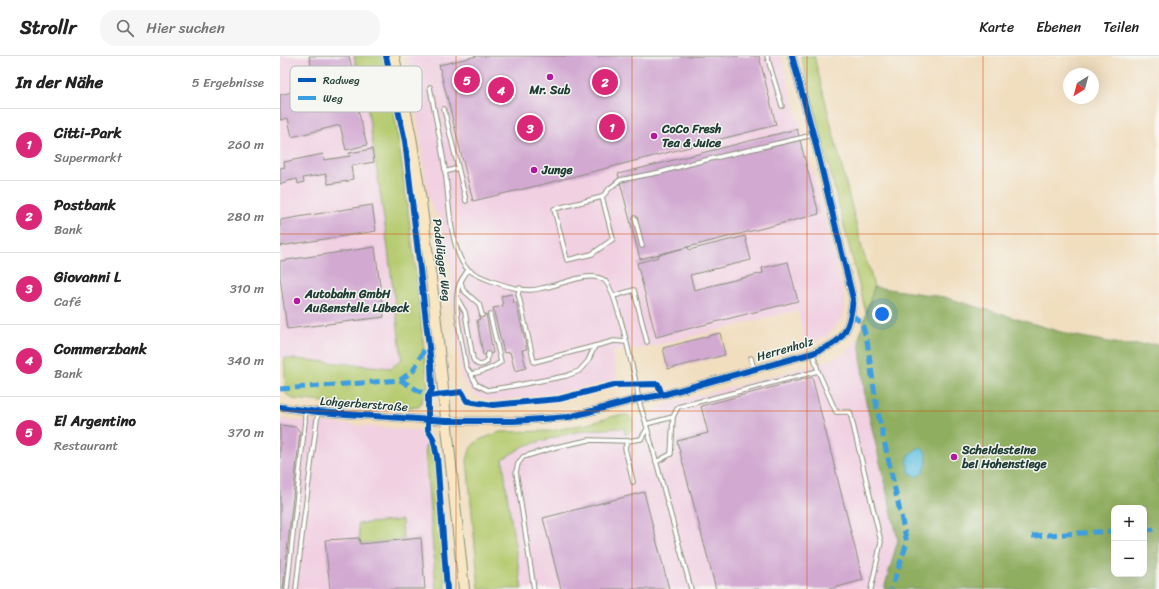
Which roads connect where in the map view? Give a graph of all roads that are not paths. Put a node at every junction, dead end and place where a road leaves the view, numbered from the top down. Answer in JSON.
{"nodes":[{"id":1,"x":394,"y":56,"type":"edge"},
{"id":2,"x":767,"y":56,"type":"edge"},
{"id":3,"x":792,"y":56,"type":"edge"},
{"id":4,"x":396,"y":66,"type":"edge"},
{"id":5,"x":430,"y":87,"type":"dead end"},
{"id":6,"x":782,"y":106,"type":"dead end"},
{"id":7,"x":444,"y":108,"type":"dead end"},
{"id":8,"x":406,"y":112,"type":"edge"},
{"id":9,"x":813,"y":135,"type":"junction"},
{"id":10,"x":458,"y":168,"type":"junction"},
{"id":11,"x":445,"y":172,"type":"junction"},
{"id":12,"x":602,"y":197,"type":"junction"},
{"id":13,"x":466,"y":201,"type":"dead end"},
{"id":14,"x":635,"y":218,"type":"dead end"},
{"id":15,"x":642,"y":246,"type":"dead end"},
{"id":16,"x":468,"y":270,"type":"junction"},
{"id":17,"x":461,"y":281,"type":"junction"},
{"id":18,"x":520,"y":288,"type":"junction"},
{"id":19,"x":614,"y":296,"type":"junction"},
{"id":20,"x":457,"y":297,"type":"junction"},
{"id":21,"x":482,"y":315,"type":"dead end"},
{"id":22,"x":490,"y":315,"type":"dead end"},
{"id":23,"x":626,"y":342,"type":"junction"},
{"id":24,"x":647,"y":342,"type":"dead end"},
{"id":25,"x":595,"y":346,"type":"junction"},
{"id":26,"x":813,"y":353,"type":"junction"},
{"id":27,"x":488,"y":354,"type":"dead end"},
{"id":28,"x":751,"y":358,"type":"dead end"},
{"id":29,"x":754,"y":369,"type":"junction"},
{"id":30,"x":818,"y":371,"type":"junction"},
{"id":31,"x":471,"y":374,"type":"junction"},
{"id":32,"x":638,"y":399,"type":"junction"},
{"id":33,"x":280,"y":407,"type":"edge"},
{"id":34,"x":305,"y":410,"type":"junction"},
{"id":35,"x":318,"y":412,"type":"junction"},
{"id":36,"x":673,"y":417,"type":"junction"},
{"id":37,"x":446,"y":421,"type":"junction"},
{"id":38,"x":646,"y":424,"type":"junction"},
{"id":39,"x":647,"y":429,"type":"junction"},
{"id":40,"x":627,"y":441,"type":"junction"},
{"id":41,"x":656,"y":462,"type":"junction"},
{"id":42,"x":633,"y":482,"type":"dead end"},
{"id":43,"x":287,"y":589,"type":"edge"},
{"id":44,"x":296,"y":589,"type":"edge"},
{"id":45,"x":464,"y":589,"type":"edge"},
{"id":46,"x":534,"y":589,"type":"edge"},
{"id":47,"x":691,"y":589,"type":"edge"},
{"id":48,"x":871,"y":589,"type":"edge"}],
"edges":[{"from":1,"to":4,"type":"main road","name":"Padelügger Weg"},
{"from":2,"to":6,"type":"lane"},
{"from":3,"to":9,"type":"street","name":"Herrenholz"},
{"from":5,"to":11,"type":"lane"},
{"from":7,"to":10,"type":"lane"},
{"from":8,"to":37,"type":"main road","name":"Padelügger Weg"},
{"from":9,"to":12,"type":"lane"},
{"from":9,"to":26,"type":"street","name":"Herrenholz"},
{"from":10,"to":11,"type":"lane"},
{"from":10,"to":13,"type":"lane"},
{"from":11,"to":16,"type":"lane"},
{"from":12,"to":12,"type":"lane"},
{"from":14,"to":15,"type":"lane"},
{"from":16,"to":17,"type":"lane"},
{"from":16,"to":18,"type":"lane"},
{"from":17,"to":20,"type":"lane"},
{"from":17,"to":21,"type":"lane"},
{"from":18,"to":19,"type":"lane"},
{"from":18,"to":25,"type":"lane"},
{"from":19,"to":23,"type":"lane"},
{"from":19,"to":24,"type":"lane"},
{"from":20,"to":27,"type":"lane"},
{"from":20,"to":31,"type":"lane"},
{"from":22,"to":31,"type":"lane"},
{"from":23,"to":25,"type":"lane"},
{"from":23,"to":32,"type":"lane"},
{"from":25,"to":31,"type":"lane"},
{"from":26,"to":29,"type":"street","name":"Herrenholz"},
{"from":26,"to":30,"type":"lane"},
{"from":28,"to":29,"type":"lane"},
{"from":29,"to":32,"type":"street","name":"Herrenholz"},
{"from":30,"to":36,"type":"lane"},
{"from":30,"to":48,"type":"lane"},
{"from":32,"to":37,"type":"street","name":"Herrenholz"},
{"from":32,"to":38,"type":"lane"},
{"from":33,"to":34,"type":"street","name":"Lohgerberstraße"},
{"from":34,"to":35,"type":"street","name":"Lohgerberstraße"},
{"from":34,"to":43,"type":"lane"},
{"from":35,"to":37,"type":"street","name":"Lohgerberstraße"},
{"from":35,"to":44,"type":"lane"},
{"from":36,"to":38,"type":"lane"},
{"from":36,"to":41,"type":"lane"},
{"from":37,"to":45,"type":"main road","name":"Padelügger Weg"},
{"from":38,"to":39,"type":"lane"},
{"from":39,"to":40,"type":"lane"},
{"from":39,"to":41,"type":"lane"},
{"from":40,"to":42,"type":"lane"},
{"from":40,"to":46,"type":"lane"},
{"from":41,"to":47,"type":"lane"}]}
